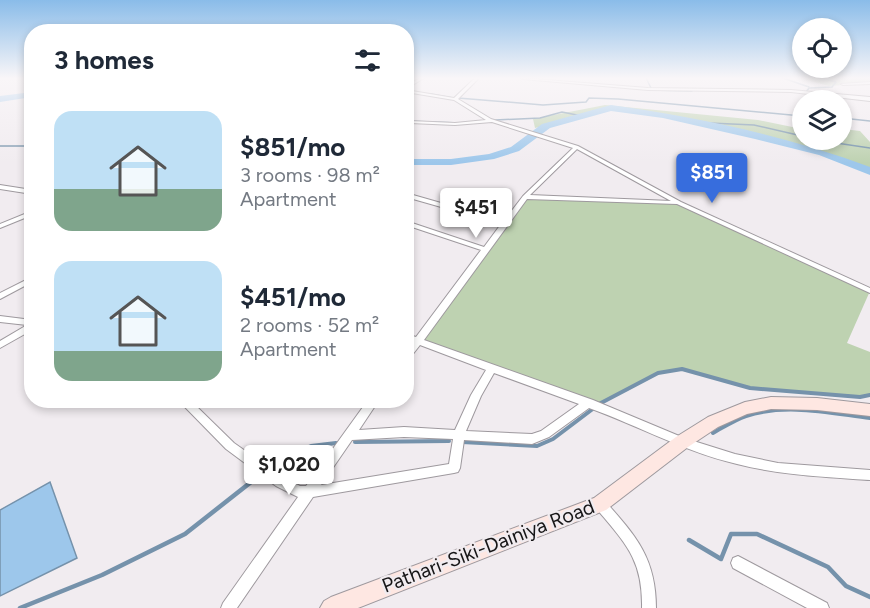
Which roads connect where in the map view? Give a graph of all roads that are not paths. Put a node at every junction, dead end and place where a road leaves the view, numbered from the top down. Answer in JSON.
{"nodes":[{"id":1,"x":468,"y":106,"type":"edge"},
{"id":2,"x":494,"y":121,"type":"junction"},
{"id":3,"x":414,"y":122,"type":"edge"},
{"id":4,"x":576,"y":147,"type":"junction"},
{"id":5,"x":0,"y":187,"type":"edge"},
{"id":6,"x":24,"y":191,"type":"edge"},
{"id":7,"x":414,"y":197,"type":"edge"},
{"id":8,"x":525,"y":197,"type":"junction"},
{"id":9,"x":679,"y":203,"type":"junction"},
{"id":10,"x":24,"y":216,"type":"edge"},
{"id":11,"x":505,"y":223,"type":"junction"},
{"id":12,"x":0,"y":226,"type":"edge"},
{"id":13,"x":414,"y":226,"type":"edge"},
{"id":14,"x":484,"y":249,"type":"junction"},
{"id":15,"x":24,"y":283,"type":"edge"},
{"id":16,"x":870,"y":291,"type":"edge"},
{"id":17,"x":0,"y":296,"type":"edge"},
{"id":18,"x":0,"y":319,"type":"edge"},
{"id":19,"x":24,"y":322,"type":"edge"},
{"id":20,"x":24,"y":328,"type":"edge"},
{"id":21,"x":414,"y":340,"type":"edge"},
{"id":22,"x":418,"y":342,"type":"junction"},
{"id":23,"x":0,"y":345,"type":"edge"},
{"id":24,"x":414,"y":347,"type":"edge"},
{"id":25,"x":492,"y":368,"type":"junction"},
{"id":26,"x":589,"y":403,"type":"junction"},
{"id":27,"x":191,"y":408,"type":"edge"},
{"id":28,"x":369,"y":408,"type":"edge"},
{"id":29,"x":870,"y":410,"type":"edge"},
{"id":30,"x":459,"y":434,"type":"junction"},
{"id":31,"x":350,"y":435,"type":"junction"},
{"id":32,"x":682,"y":442,"type":"junction"},
{"id":33,"x":870,"y":475,"type":"edge"},
{"id":34,"x":311,"y":492,"type":"junction"},
{"id":35,"x":600,"y":504,"type":"junction"},
{"id":36,"x":738,"y":563,"type":"dead end"},
{"id":37,"x":228,"y":608,"type":"edge"},
{"id":38,"x":331,"y":608,"type":"edge"},
{"id":39,"x":649,"y":608,"type":"edge"},
{"id":40,"x":822,"y":608,"type":"edge"}],
"edges":[{"from":1,"to":2,"type":"street"},
{"from":2,"to":3,"type":"street"},
{"from":2,"to":4,"type":"street"},
{"from":4,"to":8,"type":"street"},
{"from":4,"to":9,"type":"street"},
{"from":5,"to":6,"type":"street"},
{"from":7,"to":11,"type":"street"},
{"from":8,"to":9,"type":"street"},
{"from":8,"to":11,"type":"street"},
{"from":9,"to":16,"type":"street"},
{"from":10,"to":12,"type":"street"},
{"from":11,"to":14,"type":"street"},
{"from":13,"to":14,"type":"street"},
{"from":14,"to":22,"type":"street"},
{"from":15,"to":17,"type":"street"},
{"from":18,"to":19,"type":"street"},
{"from":20,"to":23,"type":"street"},
{"from":21,"to":22,"type":"street"},
{"from":22,"to":24,"type":"street"},
{"from":22,"to":25,"type":"street"},
{"from":25,"to":26,"type":"street"},
{"from":25,"to":30,"type":"street"},
{"from":26,"to":30,"type":"street"},
{"from":26,"to":32,"type":"street"},
{"from":27,"to":34,"type":"street"},
{"from":28,"to":31,"type":"street"},
{"from":29,"to":32,"type":"main road","name":"Pathari-Siki-Dainiya Road"},
{"from":30,"to":31,"type":"street"},
{"from":30,"to":34,"type":"street"},
{"from":31,"to":34,"type":"street"},
{"from":32,"to":33,"type":"street"},
{"from":32,"to":35,"type":"main road","name":"Pathari-Siki-Dainiya Road"},
{"from":34,"to":37,"type":"street"},
{"from":35,"to":38,"type":"main road","name":"Pathari-Siki-Dainiya Road"},
{"from":35,"to":39,"type":"street"},
{"from":36,"to":40,"type":"street"}]}
